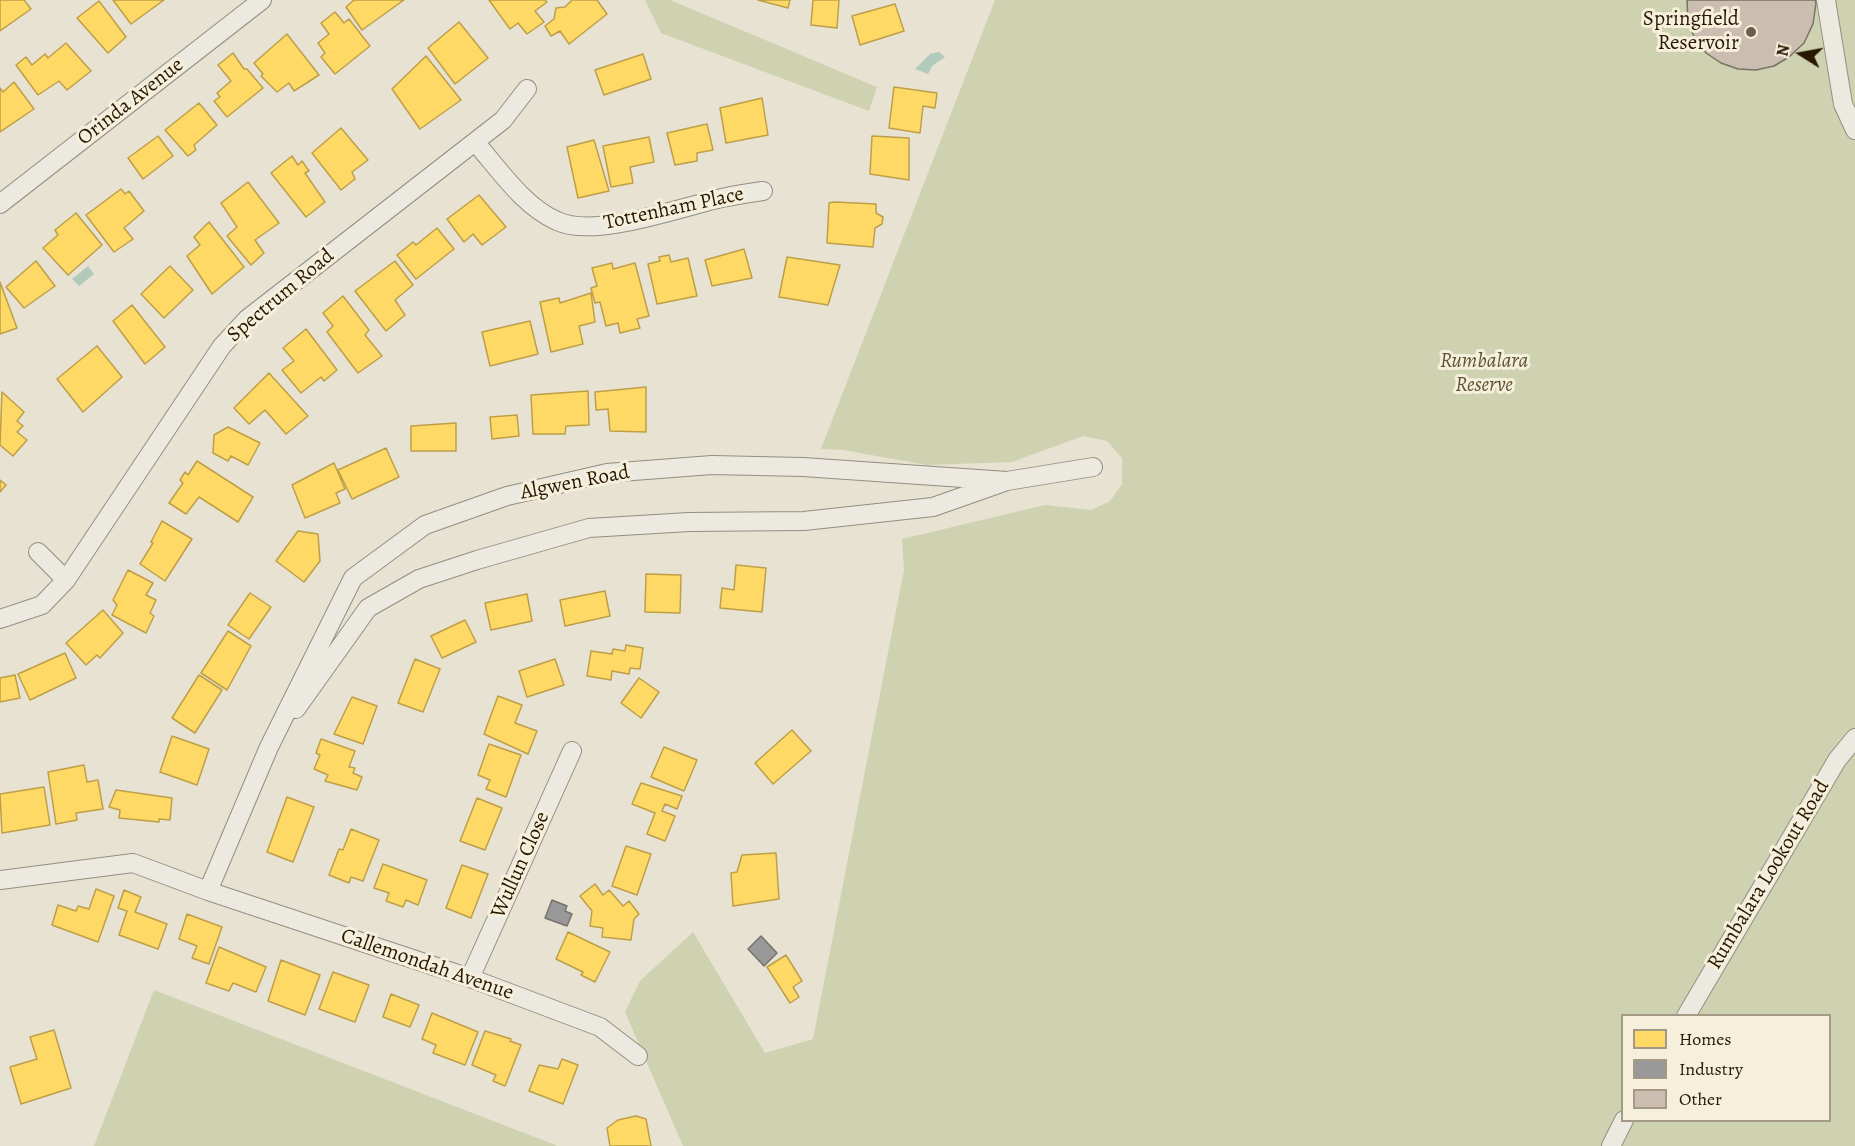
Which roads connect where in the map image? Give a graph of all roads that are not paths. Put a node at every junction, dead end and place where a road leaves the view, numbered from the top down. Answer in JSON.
{"nodes":[{"id":1,"x":262,"y":0,"type":"edge"},
{"id":2,"x":1826,"y":0,"type":"edge"},
{"id":3,"x":526,"y":89,"type":"dead end"},
{"id":4,"x":1855,"y":130,"type":"edge"},
{"id":5,"x":475,"y":142,"type":"junction"},
{"id":6,"x":763,"y":191,"type":"dead end"},
{"id":7,"x":0,"y":204,"type":"edge"},
{"id":8,"x":1093,"y":468,"type":"dead end"},
{"id":9,"x":1007,"y":481,"type":"junction"},
{"id":10,"x":38,"y":552,"type":"dead end"},
{"id":11,"x":66,"y":580,"type":"junction"},
{"id":12,"x":0,"y":619,"type":"edge"},
{"id":13,"x":1855,"y":738,"type":"edge"},
{"id":14,"x":269,"y":747,"type":"junction"},
{"id":15,"x":572,"y":751,"type":"dead end"},
{"id":16,"x":0,"y":880,"type":"edge"},
{"id":17,"x":208,"y":891,"type":"junction"},
{"id":18,"x":470,"y":978,"type":"junction"},
{"id":19,"x":1687,"y":1014,"type":"edge"},
{"id":20,"x":638,"y":1056,"type":"dead end"},
{"id":21,"x":1623,"y":1122,"type":"edge"},
{"id":22,"x":1611,"y":1146,"type":"edge"}],
"edges":[{"from":1,"to":7,"type":"street","name":"Orinda Avenue"},
{"from":2,"to":4,"type":"street"},
{"from":3,"to":5,"type":"street","name":"Spectrum Road"},
{"from":5,"to":6,"type":"street","name":"Tottenham Place"},
{"from":5,"to":11,"type":"street","name":"Spectrum Road"},
{"from":8,"to":9,"type":"street","name":"Algwen Road"},
{"from":9,"to":14,"type":"street","name":"Algwen Road"},
{"from":9,"to":14,"type":"street","name":"Algwen Road"},
{"from":10,"to":11,"type":"street"},
{"from":11,"to":12,"type":"street","name":"Spectrum Road"},
{"from":13,"to":19,"type":"street","name":"Rumbalara Lookout Road"},
{"from":14,"to":17,"type":"street","name":"Algwen Road"},
{"from":15,"to":18,"type":"street","name":"Wullun Close"},
{"from":16,"to":17,"type":"street","name":"Callemondah Avenue"},
{"from":17,"to":18,"type":"street","name":"Callemondah Avenue"},
{"from":18,"to":20,"type":"street","name":"Callemondah Avenue"},
{"from":21,"to":22,"type":"street"}]}
